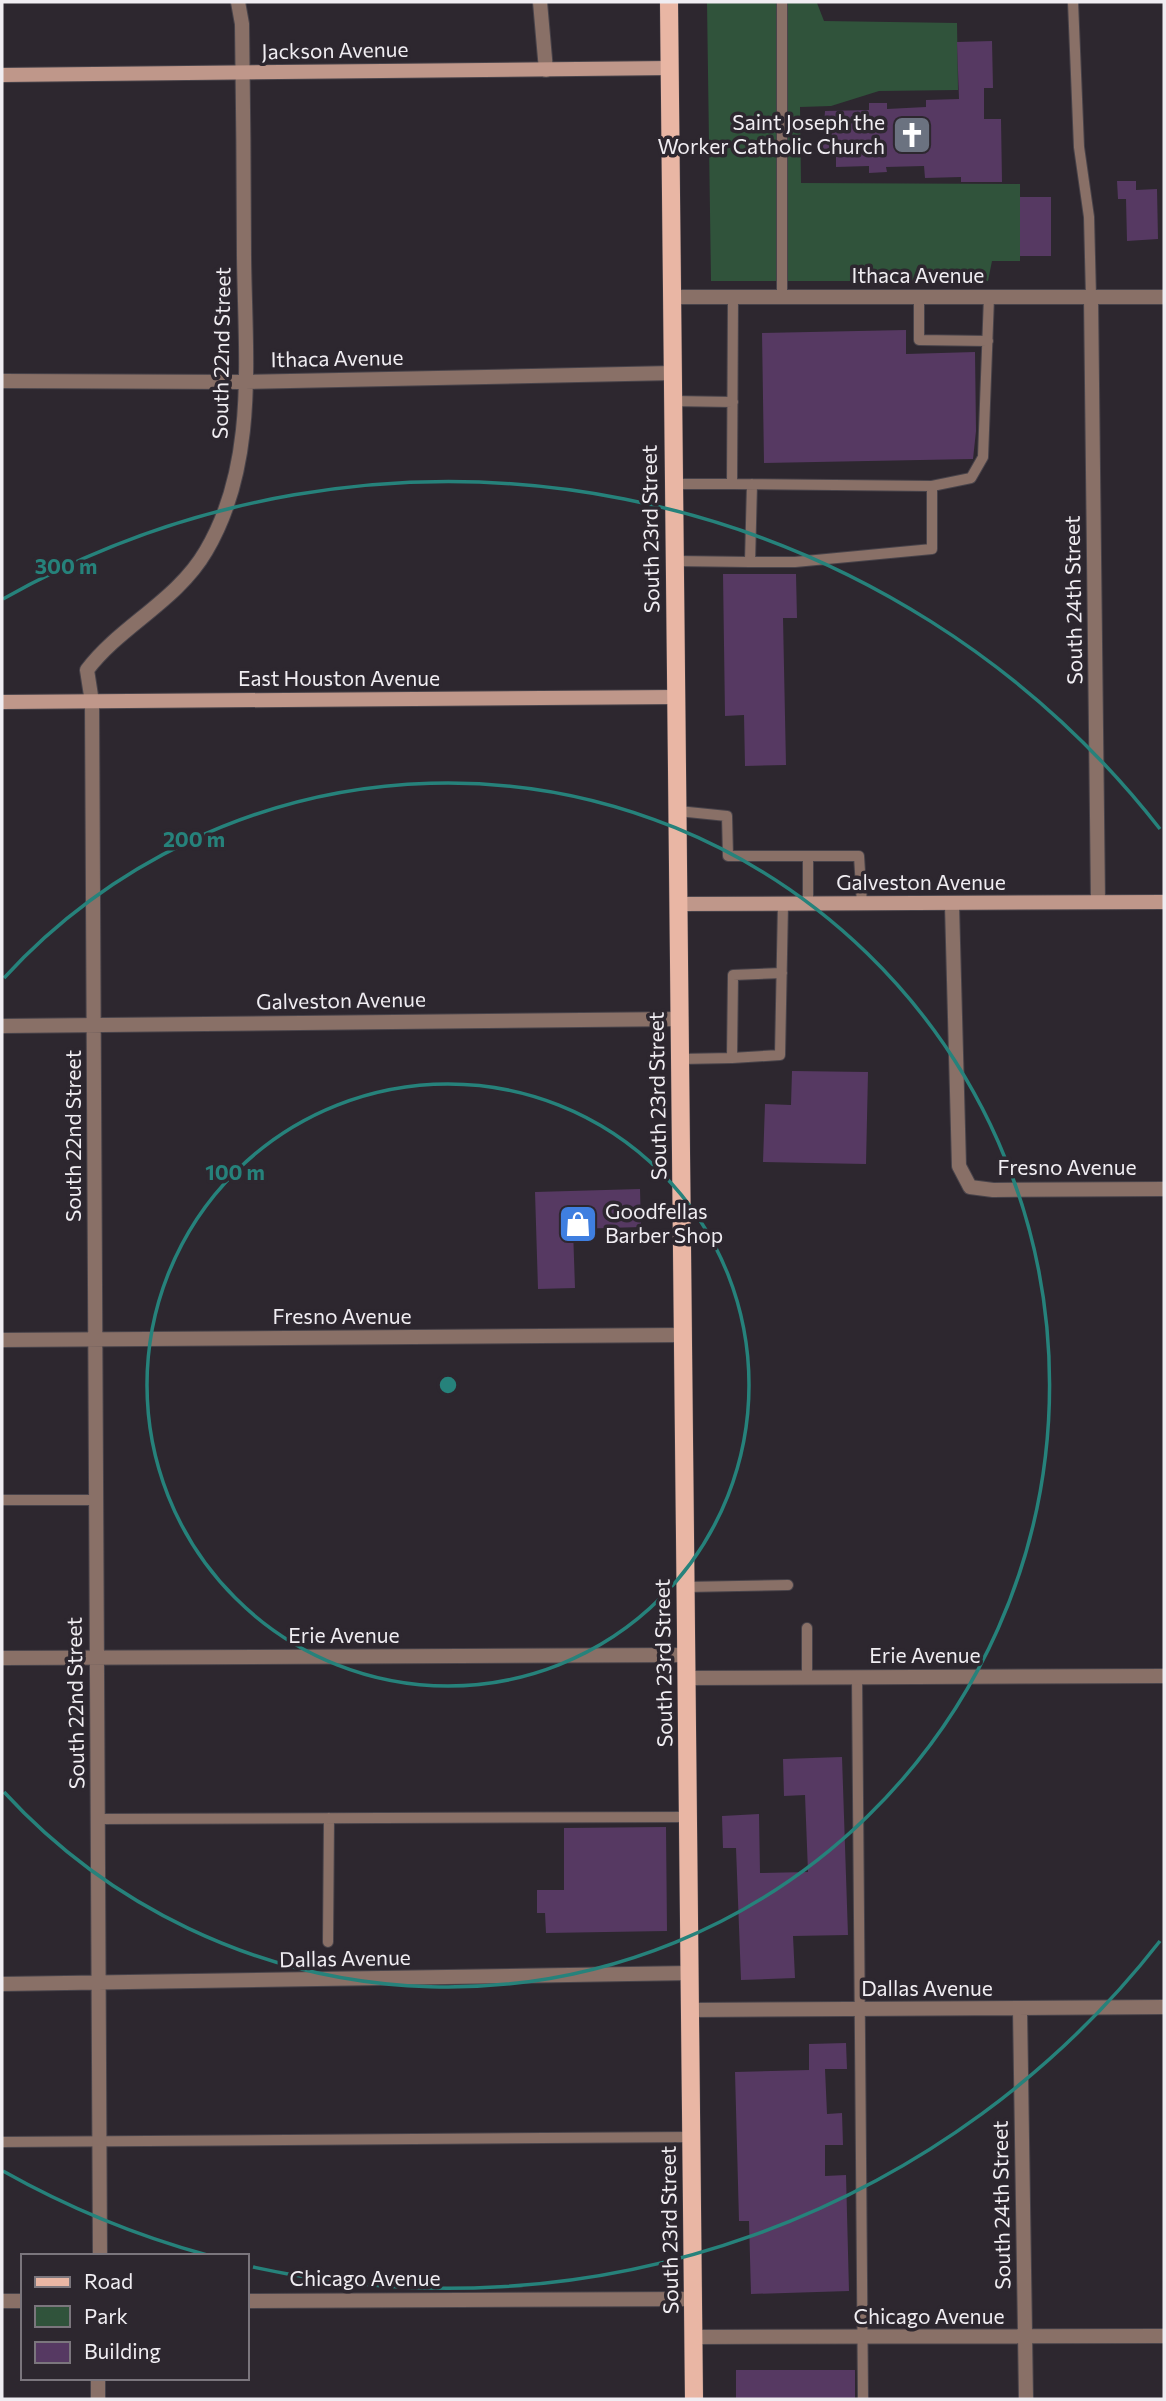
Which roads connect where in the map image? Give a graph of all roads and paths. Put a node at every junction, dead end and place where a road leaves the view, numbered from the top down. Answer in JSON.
{"nodes":[{"id":1,"x":238,"y":2,"type":"edge"},
{"id":2,"x":540,"y":2,"type":"edge"},
{"id":3,"x":669,"y":2,"type":"edge"},
{"id":4,"x":782,"y":2,"type":"edge"},
{"id":5,"x":1073,"y":2,"type":"edge"},
{"id":6,"x":670,"y":68,"type":"junction"},
{"id":7,"x":546,"y":70,"type":"junction"},
{"id":8,"x":243,"y":73,"type":"junction"},
{"id":9,"x":2,"y":75,"type":"edge"},
{"id":10,"x":782,"y":296,"type":"junction"},
{"id":11,"x":672,"y":297,"type":"junction"},
{"id":12,"x":733,"y":297,"type":"junction"},
{"id":13,"x":919,"y":297,"type":"junction"},
{"id":14,"x":989,"y":297,"type":"junction"},
{"id":15,"x":1091,"y":297,"type":"junction"},
{"id":16,"x":1164,"y":297,"type":"edge"},
{"id":17,"x":988,"y":341,"type":"junction"},
{"id":18,"x":673,"y":373,"type":"junction"},
{"id":19,"x":2,"y":381,"type":"edge"},
{"id":20,"x":246,"y":382,"type":"junction"},
{"id":21,"x":672,"y":401,"type":"junction"},
{"id":22,"x":733,"y":402,"type":"junction"},
{"id":23,"x":674,"y":484,"type":"junction"},
{"id":24,"x":732,"y":484,"type":"junction"},
{"id":25,"x":752,"y":484,"type":"junction"},
{"id":26,"x":932,"y":486,"type":"junction"},
{"id":27,"x":675,"y":561,"type":"junction"},
{"id":28,"x":750,"y":562,"type":"junction"},
{"id":29,"x":676,"y":697,"type":"junction"},
{"id":30,"x":2,"y":702,"type":"edge"},
{"id":31,"x":92,"y":702,"type":"junction"},
{"id":32,"x":677,"y":811,"type":"junction"},
{"id":33,"x":808,"y":856,"type":"junction"},
{"id":34,"x":1098,"y":902,"type":"junction"},
{"id":35,"x":1164,"y":902,"type":"edge"},
{"id":36,"x":678,"y":904,"type":"junction"},
{"id":37,"x":783,"y":904,"type":"junction"},
{"id":38,"x":808,"y":904,"type":"junction"},
{"id":39,"x":862,"y":904,"type":"junction"},
{"id":40,"x":952,"y":905,"type":"junction"},
{"id":41,"x":782,"y":973,"type":"junction"},
{"id":42,"x":680,"y":1019,"type":"junction"},
{"id":43,"x":94,"y":1024,"type":"junction"},
{"id":44,"x":2,"y":1026,"type":"edge"},
{"id":45,"x":732,"y":1058,"type":"junction"},
{"id":46,"x":680,"y":1059,"type":"junction"},
{"id":47,"x":1164,"y":1189,"type":"edge"},
{"id":48,"x":683,"y":1335,"type":"junction"},
{"id":49,"x":97,"y":1339,"type":"junction"},
{"id":50,"x":2,"y":1340,"type":"edge"},
{"id":51,"x":2,"y":1500,"type":"edge"},
{"id":52,"x":96,"y":1500,"type":"junction"},
{"id":53,"x":788,"y":1585,"type":"dead end"},
{"id":54,"x":686,"y":1587,"type":"junction"},
{"id":55,"x":807,"y":1628,"type":"dead end"},
{"id":56,"x":686,"y":1655,"type":"junction"},
{"id":57,"x":2,"y":1658,"type":"edge"},
{"id":58,"x":96,"y":1658,"type":"junction"},
{"id":59,"x":1164,"y":1676,"type":"edge"},
{"id":60,"x":807,"y":1677,"type":"junction"},
{"id":61,"x":857,"y":1677,"type":"junction"},
{"id":62,"x":687,"y":1678,"type":"junction"},
{"id":63,"x":688,"y":1817,"type":"junction"},
{"id":64,"x":329,"y":1818,"type":"junction"},
{"id":65,"x":98,"y":1819,"type":"junction"},
{"id":66,"x":328,"y":1942,"type":"dead end"},
{"id":67,"x":690,"y":1973,"type":"junction"},
{"id":68,"x":2,"y":1984,"type":"edge"},
{"id":69,"x":101,"y":1984,"type":"junction"},
{"id":70,"x":1164,"y":2007,"type":"edge"},
{"id":71,"x":1020,"y":2009,"type":"junction"},
{"id":72,"x":690,"y":2010,"type":"junction"},
{"id":73,"x":860,"y":2010,"type":"junction"},
{"id":74,"x":691,"y":2137,"type":"junction"},
{"id":75,"x":101,"y":2141,"type":"junction"},
{"id":76,"x":2,"y":2142,"type":"edge"},
{"id":77,"x":100,"y":2254,"type":"edge"},
{"id":78,"x":693,"y":2299,"type":"junction"},
{"id":79,"x":2,"y":2301,"type":"edge"},
{"id":80,"x":21,"y":2301,"type":"edge"},
{"id":81,"x":248,"y":2301,"type":"edge"},
{"id":82,"x":1164,"y":2336,"type":"edge"},
{"id":83,"x":694,"y":2337,"type":"junction"},
{"id":84,"x":863,"y":2338,"type":"junction"},
{"id":85,"x":1025,"y":2339,"type":"junction"},
{"id":86,"x":98,"y":2380,"type":"edge"},
{"id":87,"x":98,"y":2399,"type":"edge"},
{"id":88,"x":694,"y":2399,"type":"edge"},
{"id":89,"x":863,"y":2399,"type":"edge"},
{"id":90,"x":1026,"y":2399,"type":"edge"}],
"edges":[{"from":1,"to":8,"type":"street","name":"South 22nd Street"},
{"from":2,"to":7,"type":"street"},
{"from":3,"to":6,"type":"main road","name":"South 23rd Street"},
{"from":4,"to":10,"type":"lane"},
{"from":5,"to":15,"type":"lane"},
{"from":6,"to":7,"type":"street","name":"Jackson Avenue"},
{"from":6,"to":11,"type":"main road","name":"South 23rd Street"},
{"from":7,"to":8,"type":"street","name":"Jackson Avenue"},
{"from":8,"to":9,"type":"street","name":"Jackson Avenue"},
{"from":8,"to":20,"type":"street","name":"South 22nd Street"},
{"from":10,"to":12,"type":"street","name":"Ithaca Avenue"},
{"from":10,"to":13,"type":"street","name":"Ithaca Avenue"},
{"from":11,"to":12,"type":"street","name":"Ithaca Avenue"},
{"from":11,"to":18,"type":"main road","name":"South 23rd Street"},
{"from":12,"to":22,"type":"lane"},
{"from":13,"to":14,"type":"street","name":"Ithaca Avenue"},
{"from":13,"to":17,"type":"lane"},
{"from":14,"to":15,"type":"street","name":"Ithaca Avenue"},
{"from":14,"to":17,"type":"lane"},
{"from":15,"to":16,"type":"street","name":"Ithaca Avenue"},
{"from":15,"to":34,"type":"street","name":"South 24th Street"},
{"from":17,"to":26,"type":"lane"},
{"from":18,"to":20,"type":"street","name":"Ithaca Avenue"},
{"from":18,"to":21,"type":"main road","name":"South 23rd Street"},
{"from":19,"to":20,"type":"street","name":"Ithaca Avenue"},
{"from":20,"to":31,"type":"street","name":"South 22nd Street"},
{"from":21,"to":22,"type":"lane"},
{"from":21,"to":23,"type":"main road","name":"South 23rd Street"},
{"from":22,"to":24,"type":"lane"},
{"from":23,"to":24,"type":"lane"},
{"from":23,"to":27,"type":"main road","name":"South 23rd Street"},
{"from":24,"to":25,"type":"lane"},
{"from":25,"to":26,"type":"lane"},
{"from":25,"to":28,"type":"lane"},
{"from":26,"to":28,"type":"lane"},
{"from":27,"to":28,"type":"lane"},
{"from":27,"to":29,"type":"main road","name":"South 23rd Street"},
{"from":29,"to":31,"type":"street","name":"East Houston Avenue"},
{"from":29,"to":32,"type":"main road","name":"South 23rd Street"},
{"from":30,"to":31,"type":"street","name":"East Houston Avenue"},
{"from":31,"to":43,"type":"street","name":"South 22nd Street"},
{"from":32,"to":33,"type":"lane"},
{"from":32,"to":36,"type":"main road","name":"South 23rd Street"},
{"from":33,"to":38,"type":"lane"},
{"from":33,"to":39,"type":"lane"},
{"from":34,"to":35,"type":"street","name":"Galveston Avenue"},
{"from":34,"to":40,"type":"street","name":"Galveston Avenue"},
{"from":36,"to":37,"type":"street","name":"Galveston Avenue"},
{"from":36,"to":42,"type":"main road","name":"South 23rd Street"},
{"from":37,"to":38,"type":"street","name":"Galveston Avenue"},
{"from":37,"to":41,"type":"lane"},
{"from":38,"to":39,"type":"street","name":"Galveston Avenue"},
{"from":39,"to":40,"type":"street","name":"Galveston Avenue"},
{"from":40,"to":47,"type":"street","name":"Fresno Avenue"},
{"from":41,"to":45,"type":"lane"},
{"from":41,"to":45,"type":"lane"},
{"from":42,"to":43,"type":"street","name":"Galveston Avenue"},
{"from":42,"to":46,"type":"main road","name":"South 23rd Street"},
{"from":43,"to":44,"type":"street","name":"Galveston Avenue"},
{"from":43,"to":49,"type":"street","name":"South 22nd Street"},
{"from":45,"to":46,"type":"lane"},
{"from":46,"to":48,"type":"main road","name":"South 23rd Street"},
{"from":48,"to":49,"type":"street","name":"Fresno Avenue"},
{"from":48,"to":54,"type":"main road","name":"South 23rd Street"},
{"from":49,"to":50,"type":"street","name":"Fresno Avenue"},
{"from":49,"to":52,"type":"street","name":"South 22nd Street"},
{"from":51,"to":52,"type":"lane"},
{"from":52,"to":58,"type":"street","name":"South 22nd Street"},
{"from":53,"to":54,"type":"lane"},
{"from":54,"to":56,"type":"main road","name":"South 23rd Street"},
{"from":55,"to":60,"type":"lane"},
{"from":56,"to":58,"type":"street","name":"Erie Avenue"},
{"from":56,"to":62,"type":"main road","name":"South 23rd Street"},
{"from":57,"to":58,"type":"street","name":"Erie Avenue"},
{"from":58,"to":65,"type":"street","name":"South 22nd Street"},
{"from":59,"to":61,"type":"street","name":"Erie Avenue"},
{"from":60,"to":61,"type":"street","name":"Erie Avenue"},
{"from":60,"to":62,"type":"street","name":"Erie Avenue"},
{"from":61,"to":73,"type":"lane"},
{"from":62,"to":63,"type":"main road","name":"South 23rd Street"},
{"from":63,"to":64,"type":"lane"},
{"from":63,"to":67,"type":"main road","name":"South 23rd Street"},
{"from":64,"to":65,"type":"lane"},
{"from":64,"to":66,"type":"lane"},
{"from":65,"to":69,"type":"street","name":"South 22nd Street"},
{"from":67,"to":69,"type":"street","name":"Dallas Avenue"},
{"from":67,"to":72,"type":"main road","name":"South 23rd Street"},
{"from":68,"to":69,"type":"street","name":"Dallas Avenue"},
{"from":69,"to":75,"type":"street","name":"South 22nd Street"},
{"from":70,"to":71,"type":"street","name":"Dallas Avenue"},
{"from":71,"to":73,"type":"street","name":"Dallas Avenue"},
{"from":71,"to":85,"type":"street","name":"South 24th Street"},
{"from":72,"to":73,"type":"street","name":"Dallas Avenue"},
{"from":72,"to":74,"type":"main road","name":"South 23rd Street"},
{"from":73,"to":84,"type":"lane"},
{"from":74,"to":75,"type":"lane"},
{"from":74,"to":78,"type":"main road","name":"South 23rd Street"},
{"from":75,"to":76,"type":"lane"},
{"from":75,"to":77,"type":"street","name":"South 22nd Street"},
{"from":78,"to":81,"type":"street","name":"Chicago Avenue"},
{"from":78,"to":83,"type":"main road","name":"South 23rd Street"},
{"from":79,"to":80,"type":"street"},
{"from":82,"to":85,"type":"street","name":"Chicago Avenue"},
{"from":83,"to":84,"type":"street","name":"Chicago Avenue"},
{"from":83,"to":88,"type":"main road","name":"South 23rd Street"},
{"from":84,"to":85,"type":"street","name":"Chicago Avenue"},
{"from":84,"to":89,"type":"lane"},
{"from":85,"to":90,"type":"street","name":"South 24th Street"},
{"from":86,"to":87,"type":"street"}]}
